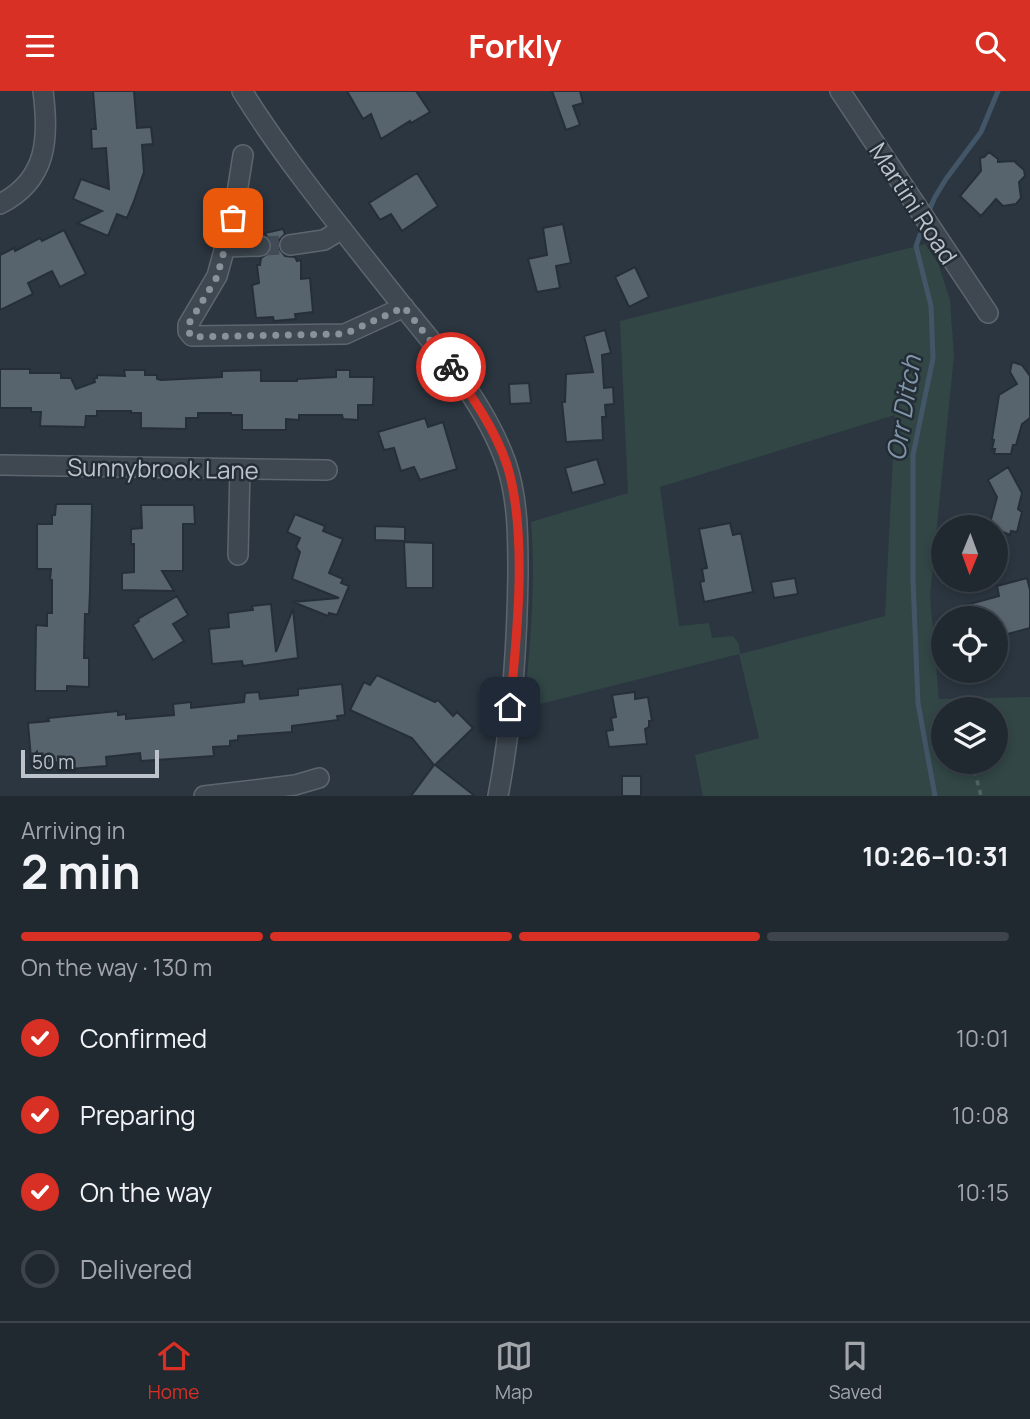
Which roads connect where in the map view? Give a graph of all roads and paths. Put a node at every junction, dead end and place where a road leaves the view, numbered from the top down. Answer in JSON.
{"nodes":[{"id":1,"x":43,"y":91,"type":"edge"},
{"id":2,"x":242,"y":91,"type":"edge"},
{"id":3,"x":840,"y":91,"type":"edge"},
{"id":4,"x":243,"y":155,"type":"dead end"},
{"id":5,"x":0,"y":204,"type":"edge"},
{"id":6,"x":342,"y":229,"type":"junction"},
{"id":7,"x":290,"y":245,"type":"tunnel mouth"},
{"id":8,"x":260,"y":246,"type":"tunnel mouth"},
{"id":9,"x":225,"y":247,"type":"junction"},
{"id":10,"x":404,"y":307,"type":"junction"},
{"id":11,"x":988,"y":313,"type":"dead end"},
{"id":12,"x":0,"y":465,"type":"edge"},
{"id":13,"x":240,"y":469,"type":"junction"},
{"id":14,"x":327,"y":470,"type":"dead end"},
{"id":15,"x":239,"y":555,"type":"dead end"},
{"id":16,"x":975,"y":774,"type":"edge"},
{"id":17,"x":319,"y":778,"type":"dead end"},
{"id":18,"x":204,"y":796,"type":"edge"},
{"id":19,"x":498,"y":796,"type":"edge"},
{"id":20,"x":981,"y":796,"type":"edge"}],
"edges":[{"from":1,"to":5,"type":"street"},
{"from":2,"to":6,"type":"street"},
{"from":3,"to":11,"type":"street","name":"Martini Road"},
{"from":4,"to":9,"type":"street"},
{"from":6,"to":7,"type":"street"},
{"from":6,"to":10,"type":"street"},
{"from":8,"to":9,"type":"street"},
{"from":9,"to":10,"type":"street"},
{"from":10,"to":19,"type":"street"},
{"from":12,"to":13,"type":"street","name":"Sunnybrook Lane"},
{"from":13,"to":14,"type":"street","name":"Sunnybrook Lane"},
{"from":13,"to":15,"type":"street"},
{"from":16,"to":20,"type":"path"},
{"from":17,"to":18,"type":"street"}]}
